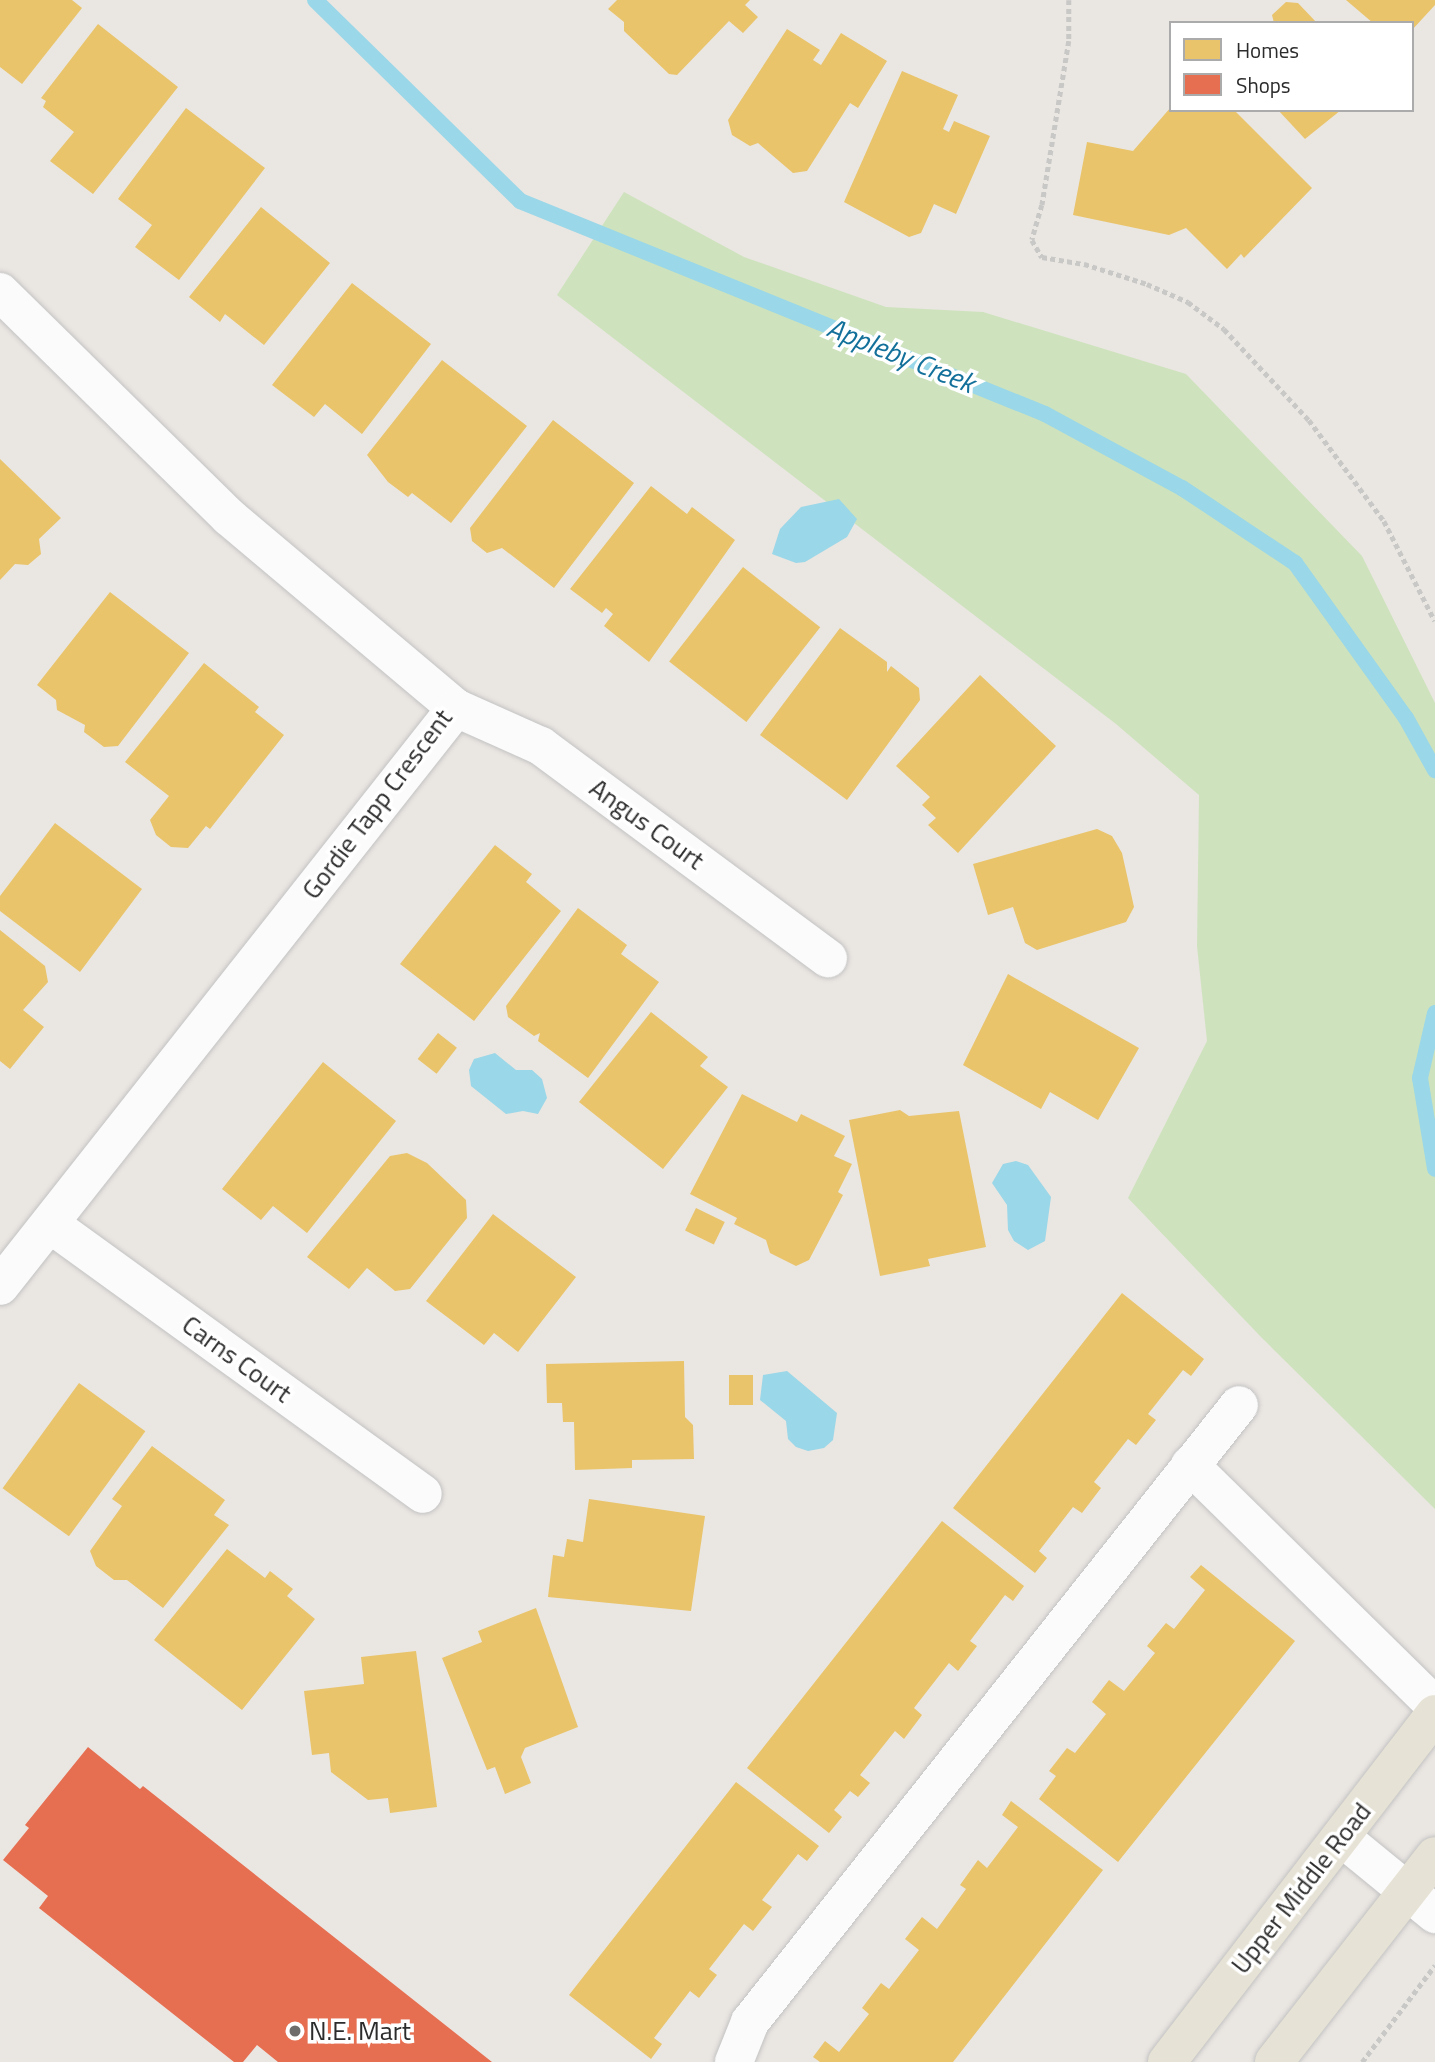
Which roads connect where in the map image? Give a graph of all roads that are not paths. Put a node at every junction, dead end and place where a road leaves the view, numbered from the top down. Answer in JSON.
{"nodes":[{"id":1,"x":0,"y":292,"type":"edge"},
{"id":2,"x":456,"y":708,"type":"junction"},
{"id":3,"x":828,"y":958,"type":"dead end"},
{"id":4,"x":50,"y":1224,"type":"junction"},
{"id":5,"x":0,"y":1286,"type":"edge"},
{"id":6,"x":1239,"y":1405,"type":"dead end"},
{"id":7,"x":1190,"y":1465,"type":"junction"},
{"id":8,"x":423,"y":1494,"type":"dead end"},
{"id":9,"x":1435,"y":1706,"type":"edge"},
{"id":10,"x":1435,"y":1714,"type":"edge"},
{"id":11,"x":1340,"y":1837,"type":"junction"},
{"id":12,"x":1435,"y":1856,"type":"edge"},
{"id":13,"x":1421,"y":1903,"type":"edge"},
{"id":14,"x":734,"y":2062,"type":"edge"},
{"id":15,"x":1167,"y":2062,"type":"edge"},
{"id":16,"x":1274,"y":2062,"type":"edge"}],
"edges":[{"from":1,"to":2,"type":"street","name":"Gordie Tapp Crescent"},
{"from":2,"to":3,"type":"street","name":"Angus Court"},
{"from":2,"to":4,"type":"street","name":"Gordie Tapp Crescent"},
{"from":4,"to":5,"type":"street","name":"Gordie Tapp Crescent"},
{"from":4,"to":8,"type":"street","name":"Carns Court"},
{"from":6,"to":7,"type":"street"},
{"from":7,"to":9,"type":"street"},
{"from":7,"to":14,"type":"street"},
{"from":10,"to":11,"type":"main road","name":"Upper Middle Road"},
{"from":11,"to":13,"type":"street"},
{"from":11,"to":15,"type":"main road","name":"Upper Middle Road"},
{"from":12,"to":13,"type":"main road"},
{"from":13,"to":16,"type":"main road"}]}
